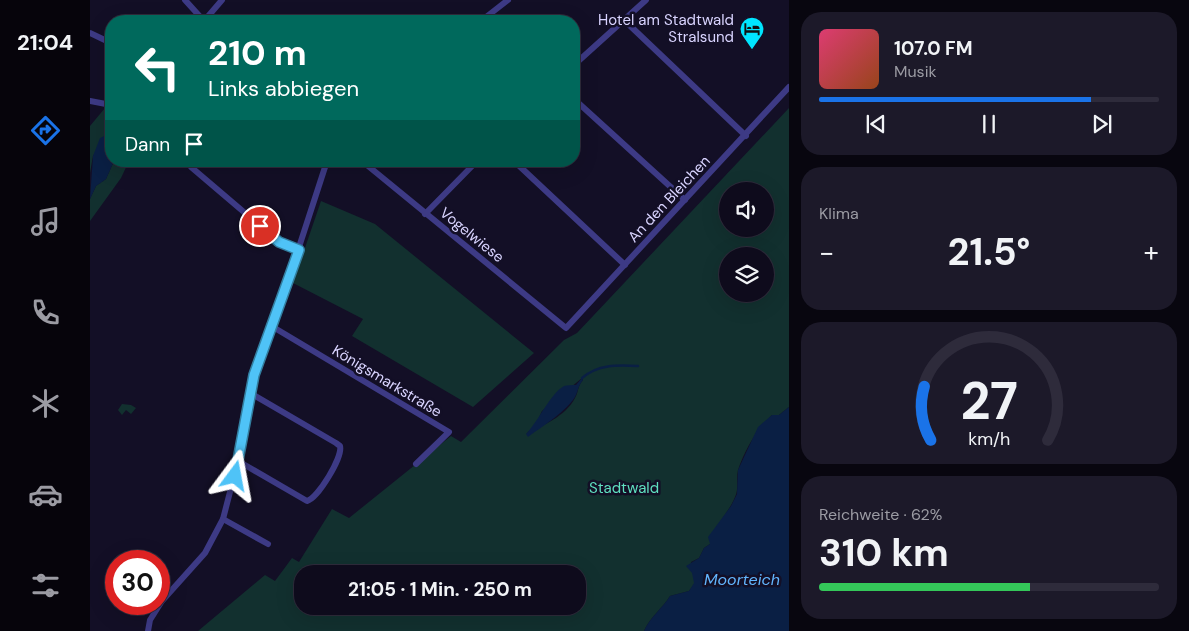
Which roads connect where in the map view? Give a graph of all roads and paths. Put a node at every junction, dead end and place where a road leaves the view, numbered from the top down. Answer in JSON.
{"nodes":[{"id":1,"x":185,"y":0,"type":"edge"},
{"id":2,"x":222,"y":0,"type":"edge"},
{"id":3,"x":508,"y":0,"type":"edge"},
{"id":4,"x":646,"y":0,"type":"edge"},
{"id":5,"x":199,"y":15,"type":"edge"},
{"id":6,"x":209,"y":15,"type":"edge"},
{"id":7,"x":489,"y":15,"type":"edge"},
{"id":8,"x":624,"y":20,"type":"junction"},
{"id":9,"x":90,"y":33,"type":"edge"},
{"id":10,"x":105,"y":40,"type":"edge"},
{"id":11,"x":580,"y":60,"type":"edge"},
{"id":12,"x":789,"y":87,"type":"edge"},
{"id":13,"x":90,"y":101,"type":"edge"},
{"id":14,"x":105,"y":104,"type":"edge"},
{"id":15,"x":580,"y":104,"type":"edge"},
{"id":16,"x":746,"y":136,"type":"junction"},
{"id":17,"x":191,"y":167,"type":"dead end"},
{"id":18,"x":325,"y":167,"type":"edge"},
{"id":19,"x":369,"y":167,"type":"edge"},
{"id":20,"x":471,"y":167,"type":"edge"},
{"id":21,"x":520,"y":167,"type":"edge"},
{"id":22,"x":685,"y":200,"type":"junction"},
{"id":23,"x":426,"y":214,"type":"junction"},
{"id":24,"x":299,"y":250,"type":"junction"},
{"id":25,"x":625,"y":265,"type":"junction"},
{"id":26,"x":273,"y":327,"type":"junction"},
{"id":27,"x":566,"y":328,"type":"joint"},
{"id":28,"x":250,"y":393,"type":"junction"},
{"id":29,"x":238,"y":461,"type":"junction"},
{"id":30,"x":416,"y":464,"type":"dead end"},
{"id":31,"x":223,"y":519,"type":"junction"},
{"id":32,"x":268,"y":544,"type":"dead end"},
{"id":33,"x":148,"y":631,"type":"edge"}],
"edges":[{"from":1,"to":5,"type":"street"},
{"from":2,"to":6,"type":"street"},
{"from":3,"to":7,"type":"street"},
{"from":4,"to":8,"type":"street"},
{"from":8,"to":11,"type":"street"},
{"from":8,"to":16,"type":"street"},
{"from":9,"to":10,"type":"street"},
{"from":12,"to":16,"type":"street","name":"An den Bleichen"},
{"from":13,"to":14,"type":"street"},
{"from":15,"to":22,"type":"street"},
{"from":16,"to":22,"type":"street","name":"An den Bleichen"},
{"from":17,"to":24,"type":"street"},
{"from":18,"to":24,"type":"street"},
{"from":19,"to":23,"type":"street","name":"Vogelwiese"},
{"from":20,"to":23,"type":"street"},
{"from":21,"to":25,"type":"street"},
{"from":22,"to":25,"type":"street","name":"An den Bleichen"},
{"from":23,"to":27,"type":"street","name":"Vogelwiese"},
{"from":24,"to":26,"type":"street"},
{"from":25,"to":27,"type":"street","name":"An den Bleichen"},
{"from":26,"to":28,"type":"street"},
{"from":26,"to":30,"type":"street","name":"Königsmarkstraße"},
{"from":28,"to":29,"type":"street"},
{"from":28,"to":29,"type":"street"},
{"from":29,"to":31,"type":"street"},
{"from":31,"to":32,"type":"street"},
{"from":31,"to":33,"type":"street"}]}
